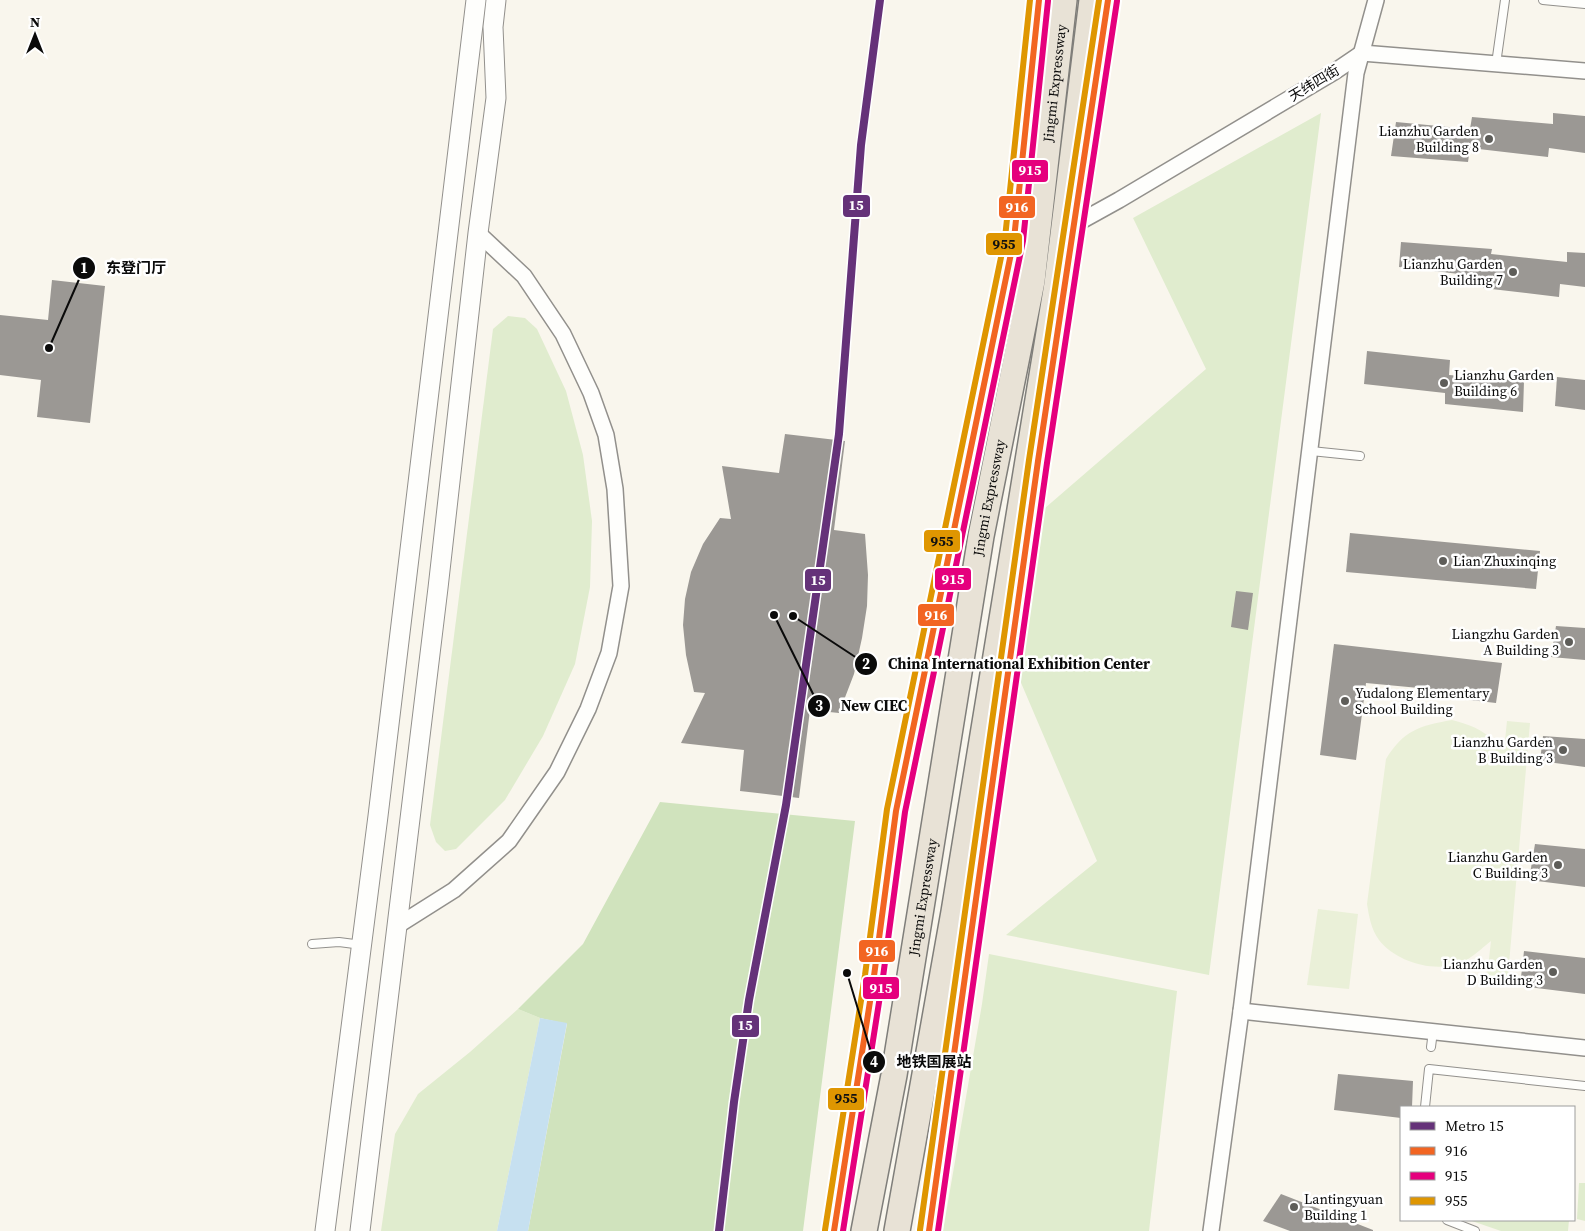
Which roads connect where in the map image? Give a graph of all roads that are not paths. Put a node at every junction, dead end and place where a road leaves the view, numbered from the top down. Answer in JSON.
{"nodes":[{"id":1,"x":476,"y":0,"type":"edge"},
{"id":2,"x":496,"y":0,"type":"edge"},
{"id":3,"x":1039,"y":0,"type":"edge"},
{"id":4,"x":1064,"y":0,"type":"edge"},
{"id":5,"x":1092,"y":0,"type":"edge"},
{"id":6,"x":1108,"y":0,"type":"edge"},
{"id":7,"x":1376,"y":0,"type":"edge"},
{"id":8,"x":1505,"y":0,"type":"edge"},
{"id":9,"x":1543,"y":0,"type":"edge"},
{"id":10,"x":1585,"y":4,"type":"edge"},
{"id":11,"x":1362,"y":53,"type":"junction"},
{"id":12,"x":1496,"y":64,"type":"junction"},
{"id":13,"x":1585,"y":71,"type":"edge"},
{"id":14,"x":1072,"y":226,"type":"junction"},
{"id":15,"x":478,"y":233,"type":"junction"},
{"id":16,"x":1310,"y":451,"type":"junction"},
{"id":17,"x":1360,"y":456,"type":"dead end"},
{"id":18,"x":397,"y":926,"type":"junction"},
{"id":19,"x":312,"y":944,"type":"dead end"},
{"id":20,"x":362,"y":945,"type":"junction"},
{"id":21,"x":1241,"y":1011,"type":"junction"},
{"id":22,"x":1433,"y":1031,"type":"junction"},
{"id":23,"x":1431,"y":1047,"type":"dead end"},
{"id":24,"x":1585,"y":1048,"type":"edge"},
{"id":25,"x":1585,"y":1086,"type":"edge"},
{"id":26,"x":1425,"y":1106,"type":"edge"},
{"id":27,"x":1450,"y":1221,"type":"edge"},
{"id":28,"x":325,"y":1231,"type":"edge"},
{"id":29,"x":360,"y":1231,"type":"edge"},
{"id":30,"x":834,"y":1231,"type":"edge"},
{"id":31,"x":864,"y":1231,"type":"edge"},
{"id":32,"x":897,"y":1231,"type":"edge"},
{"id":33,"x":929,"y":1231,"type":"edge"},
{"id":34,"x":1211,"y":1231,"type":"edge"},
{"id":35,"x":1475,"y":1231,"type":"edge"}],
"edges":[{"from":1,"to":20,"type":"street"},
{"from":2,"to":15,"type":"street"},
{"from":3,"to":30,"type":"main road"},
{"from":4,"to":31,"type":"highway","name":"Jingmi Expressway"},
{"from":5,"to":32,"type":"highway","name":"Jingmi Expressway"},
{"from":6,"to":14,"type":"main road"},
{"from":7,"to":11,"type":"street"},
{"from":8,"to":12,"type":"lane"},
{"from":9,"to":10,"type":"lane"},
{"from":11,"to":12,"type":"street"},
{"from":11,"to":14,"type":"street","name":"天纬四街"},
{"from":11,"to":16,"type":"street"},
{"from":12,"to":13,"type":"street"},
{"from":14,"to":33,"type":"main road"},
{"from":15,"to":18,"type":"street"},
{"from":15,"to":18,"type":"street"},
{"from":16,"to":17,"type":"lane"},
{"from":16,"to":21,"type":"street"},
{"from":18,"to":29,"type":"street"},
{"from":19,"to":20,"type":"lane"},
{"from":20,"to":28,"type":"street"},
{"from":21,"to":22,"type":"street"},
{"from":21,"to":34,"type":"street"},
{"from":22,"to":23,"type":"lane"},
{"from":22,"to":24,"type":"street"},
{"from":25,"to":26,"type":"lane"},
{"from":27,"to":35,"type":"lane"}]}
